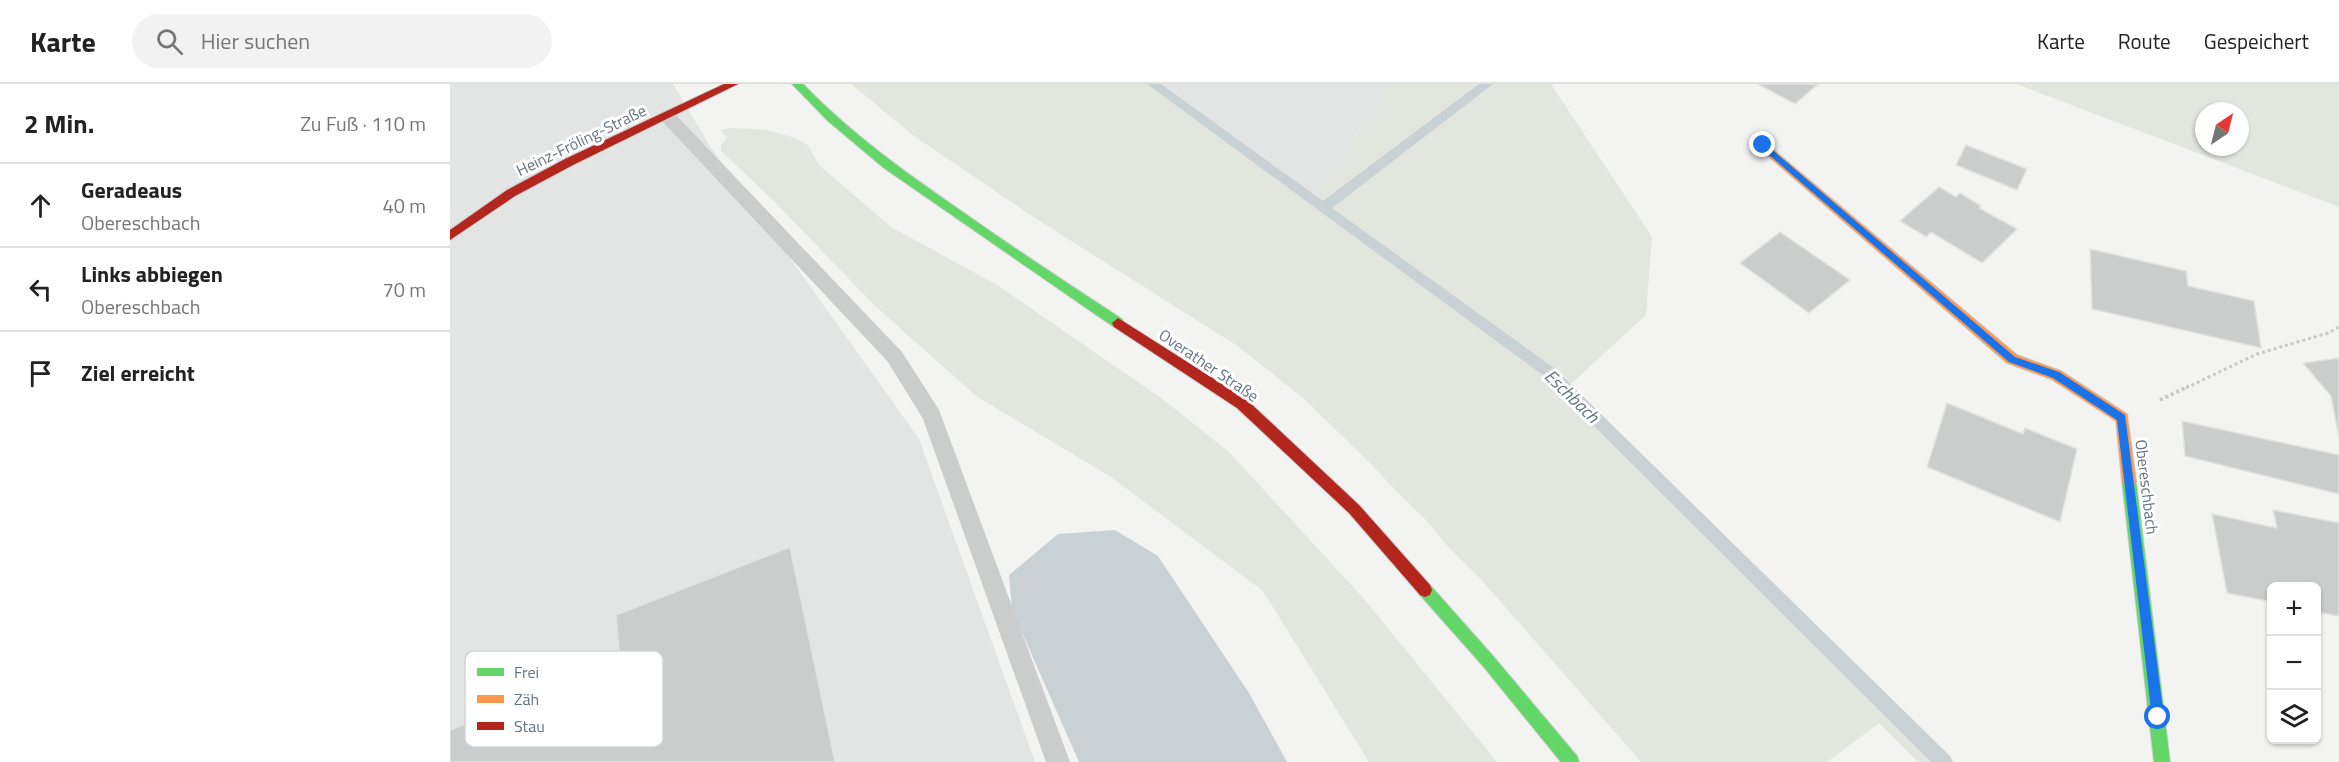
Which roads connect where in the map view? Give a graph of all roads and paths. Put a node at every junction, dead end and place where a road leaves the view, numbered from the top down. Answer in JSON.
{"nodes":[{"id":1,"x":733,"y":84,"type":"edge"},
{"id":2,"x":797,"y":84,"type":"edge"},
{"id":3,"x":667,"y":116,"type":"junction"},
{"id":4,"x":1763,"y":145,"type":"dead end"},
{"id":5,"x":450,"y":236,"type":"edge"},
{"id":6,"x":2339,"y":327,"type":"edge"},
{"id":7,"x":2122,"y":418,"type":"junction"},
{"id":8,"x":1058,"y":762,"type":"edge"},
{"id":9,"x":1571,"y":762,"type":"edge"},
{"id":10,"x":2162,"y":762,"type":"edge"}],
"edges":[{"from":1,"to":3,"type":"main road","name":"Heinz-Fröling-Straße"},
{"from":2,"to":9,"type":"main road","name":"Overather Straße"},
{"from":3,"to":5,"type":"main road","name":"Heinz-Fröling-Straße"},
{"from":3,"to":8,"type":"lane"},
{"from":4,"to":7,"type":"main road"},
{"from":6,"to":7,"type":"path"},
{"from":7,"to":10,"type":"main road","name":"Obereschbach"}]}
